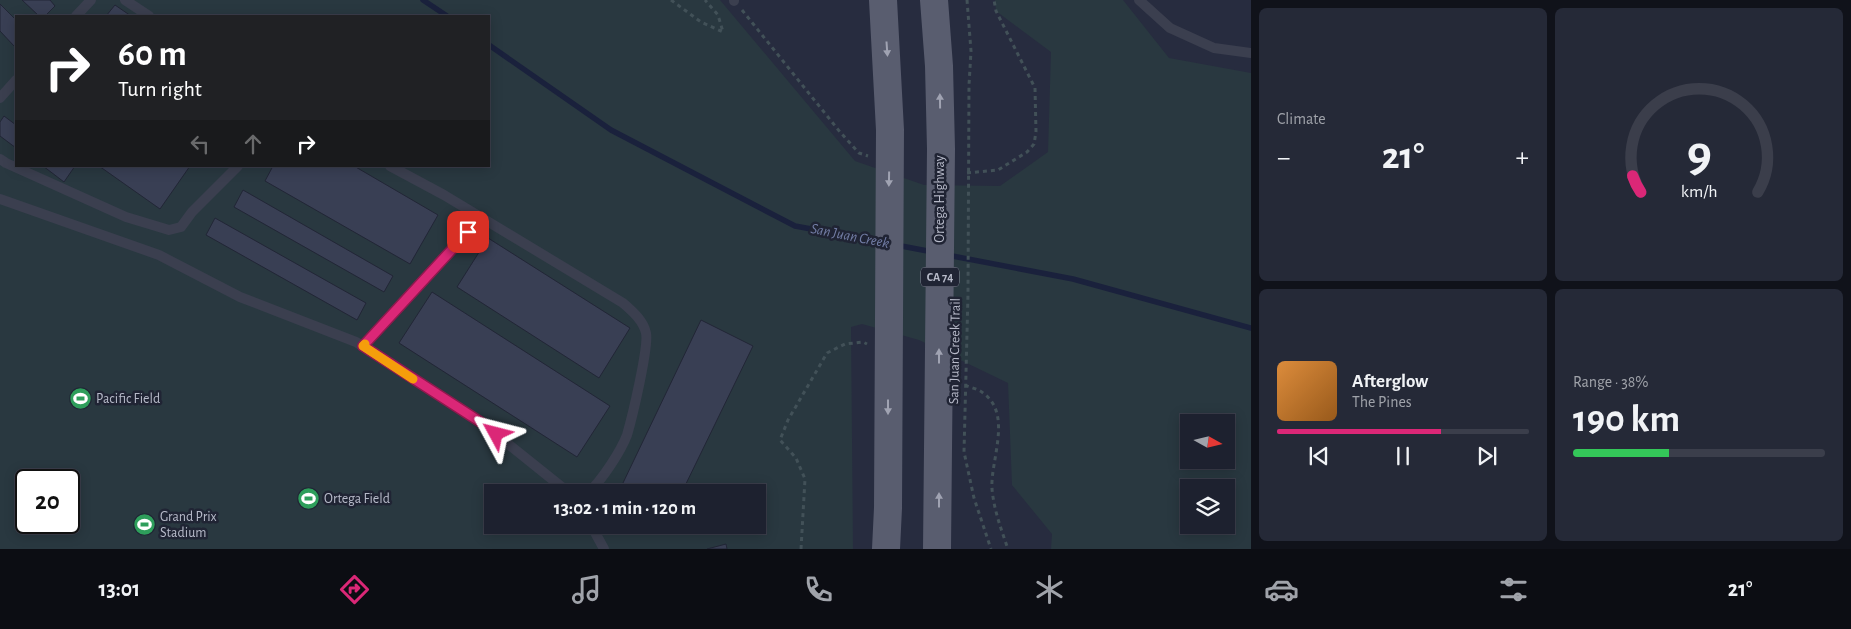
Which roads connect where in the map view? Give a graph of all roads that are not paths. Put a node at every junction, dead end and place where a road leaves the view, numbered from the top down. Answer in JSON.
{"nodes":[{"id":1,"x":91,"y":0,"type":"edge"},
{"id":2,"x":125,"y":0,"type":"edge"},
{"id":3,"x":883,"y":0,"type":"edge"},
{"id":4,"x":934,"y":0,"type":"edge"},
{"id":5,"x":1139,"y":0,"type":"edge"},
{"id":6,"x":77,"y":15,"type":"edge"},
{"id":7,"x":148,"y":15,"type":"edge"},
{"id":8,"x":1251,"y":53,"type":"edge"},
{"id":9,"x":15,"y":81,"type":"edge"},
{"id":10,"x":0,"y":98,"type":"edge"},
{"id":11,"x":0,"y":159,"type":"edge"},
{"id":12,"x":237,"y":167,"type":"edge"},
{"id":13,"x":392,"y":167,"type":"edge"},
{"id":14,"x":0,"y":199,"type":"edge"},
{"id":15,"x":481,"y":218,"type":"junction"},
{"id":16,"x":363,"y":346,"type":"junction"},
{"id":17,"x":558,"y":484,"type":"edge"},
{"id":18,"x":598,"y":484,"type":"edge"},
{"id":19,"x":596,"y":534,"type":"edge"},
{"id":20,"x":604,"y":549,"type":"edge"},
{"id":21,"x":886,"y":549,"type":"edge"},
{"id":22,"x":938,"y":549,"type":"edge"}],
"edges":[{"from":1,"to":6,"type":"lane"},
{"from":2,"to":7,"type":"lane"},
{"from":3,"to":21,"type":"main road","one_way":true},
{"from":22,"to":4,"type":"main road","name":"Ortega Highway","number":"CA 74","one_way":true},
{"from":5,"to":8,"type":"lane"},
{"from":9,"to":10,"type":"lane"},
{"from":11,"to":12,"type":"lane"},
{"from":13,"to":15,"type":"lane"},
{"from":14,"to":16,"type":"lane"},
{"from":15,"to":16,"type":"lane"},
{"from":15,"to":18,"type":"lane"},
{"from":16,"to":17,"type":"lane"},
{"from":19,"to":20,"type":"lane"}]}
